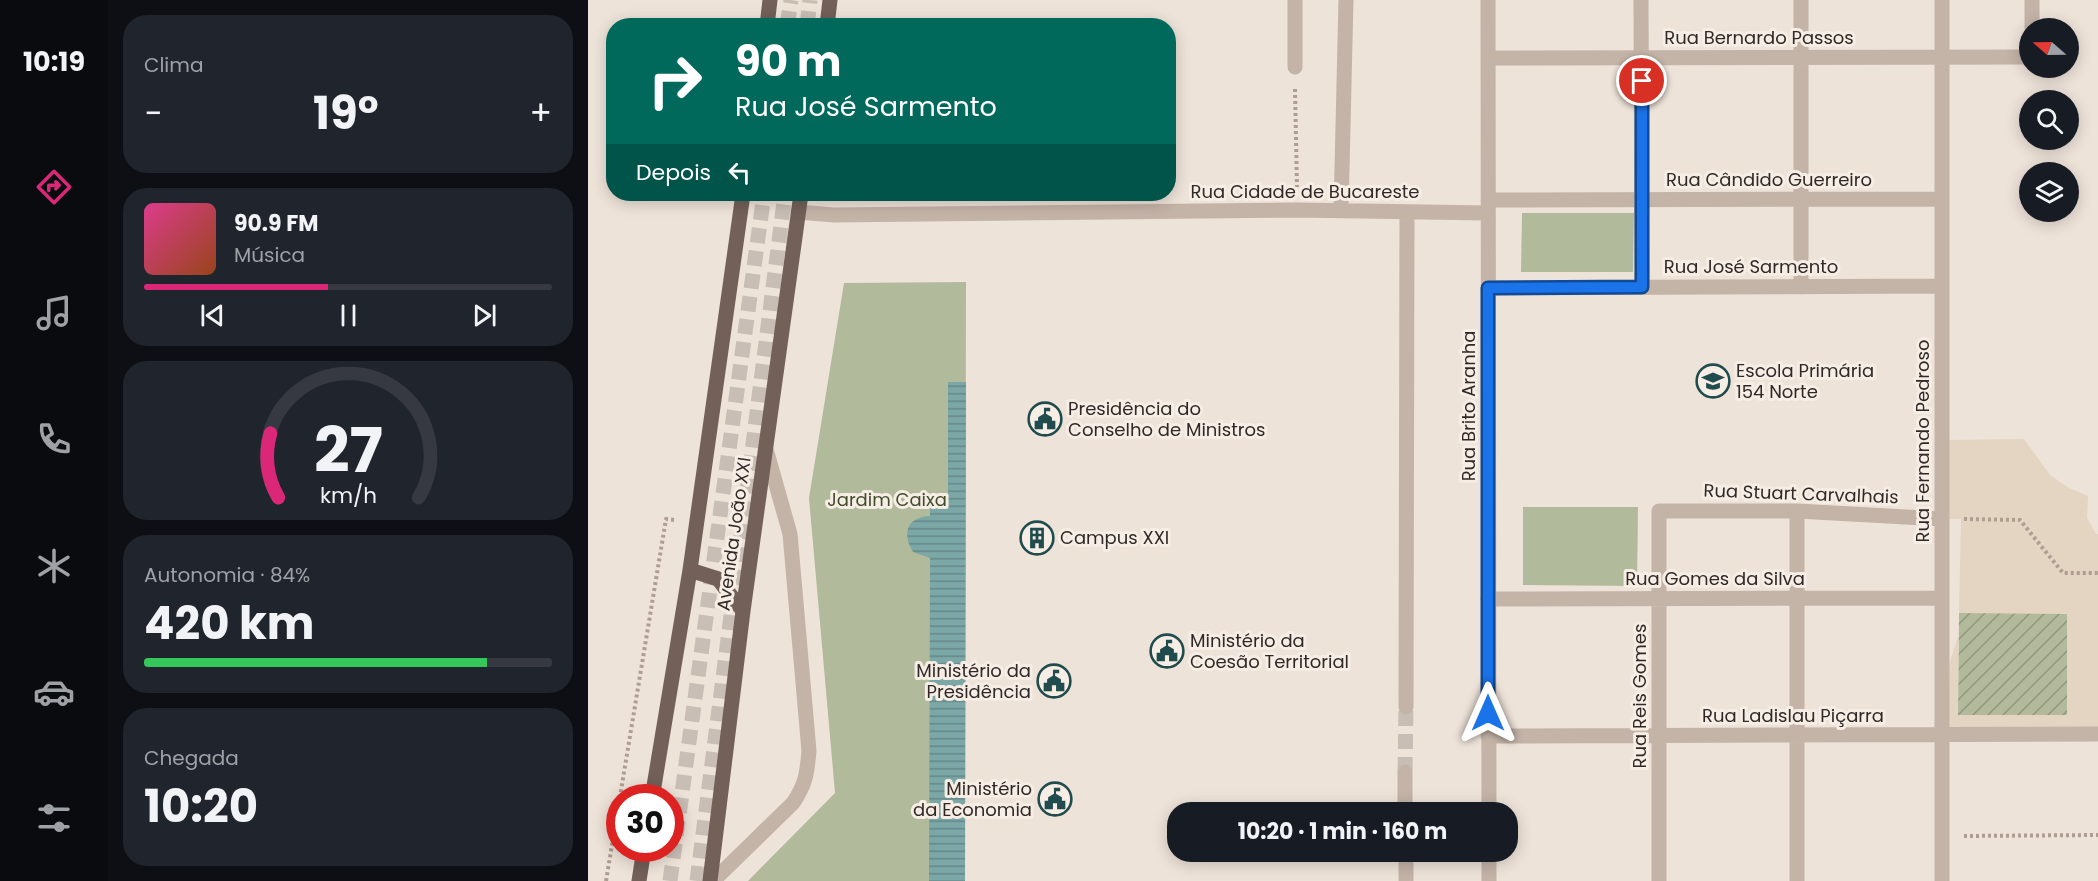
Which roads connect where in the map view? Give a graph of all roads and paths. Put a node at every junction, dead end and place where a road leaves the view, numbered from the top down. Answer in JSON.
{"nodes":[{"id":1,"x":770,"y":0,"type":"edge"},
{"id":2,"x":830,"y":0,"type":"edge"},
{"id":3,"x":1295,"y":0,"type":"edge"},
{"id":4,"x":1346,"y":0,"type":"edge"},
{"id":5,"x":1488,"y":0,"type":"edge"},
{"id":6,"x":1641,"y":0,"type":"edge"},
{"id":7,"x":1801,"y":0,"type":"edge"},
{"id":8,"x":1942,"y":0,"type":"edge"},
{"id":9,"x":2032,"y":0,"type":"edge"},
{"id":10,"x":767,"y":18,"type":"edge"},
{"id":11,"x":827,"y":18,"type":"edge"},
{"id":12,"x":2032,"y":18,"type":"edge"},
{"id":13,"x":1642,"y":57,"type":"junction"},
{"id":14,"x":1942,"y":57,"type":"junction"},
{"id":15,"x":2019,"y":57,"type":"edge"},
{"id":16,"x":1488,"y":58,"type":"junction"},
{"id":17,"x":1801,"y":58,"type":"junction"},
{"id":18,"x":1295,"y":67,"type":"joint"},
{"id":19,"x":1942,"y":199,"type":"junction"},
{"id":20,"x":1642,"y":200,"type":"junction"},
{"id":21,"x":1801,"y":200,"type":"junction"},
{"id":22,"x":742,"y":201,"type":"edge"},
{"id":23,"x":800,"y":201,"type":"edge"},
{"id":24,"x":1488,"y":207,"type":"junction"},
{"id":25,"x":1297,"y":210,"type":"junction"},
{"id":26,"x":1341,"y":210,"type":"junction"},
{"id":27,"x":798,"y":212,"type":"junction"},
{"id":28,"x":1407,"y":212,"type":"junction"},
{"id":29,"x":1942,"y":286,"type":"junction"},
{"id":30,"x":1642,"y":287,"type":"junction"},
{"id":31,"x":1801,"y":287,"type":"junction"},
{"id":32,"x":1488,"y":288,"type":"junction"},
{"id":33,"x":766,"y":448,"type":"junction"},
{"id":34,"x":1659,"y":511,"type":"joint"},
{"id":35,"x":1797,"y":511,"type":"junction"},
{"id":36,"x":666,"y":519,"type":"dead end"},
{"id":37,"x":1942,"y":519,"type":"junction"},
{"id":38,"x":690,"y":570,"type":"junction"},
{"id":39,"x":2098,"y":573,"type":"edge"},
{"id":40,"x":1797,"y":598,"type":"junction"},
{"id":41,"x":1942,"y":598,"type":"junction"},
{"id":42,"x":1488,"y":599,"type":"junction"},
{"id":43,"x":1659,"y":599,"type":"junction"},
{"id":44,"x":743,"y":611,"type":"junction"},
{"id":45,"x":1406,"y":707,"type":"tunnel mouth"},
{"id":46,"x":2098,"y":734,"type":"edge"},
{"id":47,"x":1797,"y":735,"type":"junction"},
{"id":48,"x":1942,"y":735,"type":"junction"},
{"id":49,"x":1488,"y":736,"type":"junction"},
{"id":50,"x":1659,"y":736,"type":"junction"},
{"id":51,"x":1405,"y":772,"type":"tunnel mouth"},
{"id":52,"x":654,"y":784,"type":"edge"},
{"id":53,"x":1406,"y":802,"type":"edge"},
{"id":54,"x":1489,"y":802,"type":"edge"},
{"id":55,"x":2098,"y":835,"type":"edge"},
{"id":56,"x":1942,"y":836,"type":"junction"},
{"id":57,"x":642,"y":862,"type":"edge"},
{"id":58,"x":1406,"y":862,"type":"edge"},
{"id":59,"x":1489,"y":862,"type":"edge"},
{"id":60,"x":606,"y":881,"type":"edge"},
{"id":61,"x":639,"y":881,"type":"edge"},
{"id":62,"x":711,"y":881,"type":"edge"},
{"id":63,"x":1406,"y":881,"type":"edge"},
{"id":64,"x":1489,"y":881,"type":"edge"},
{"id":65,"x":1659,"y":881,"type":"edge"},
{"id":66,"x":1797,"y":881,"type":"edge"},
{"id":67,"x":1942,"y":881,"type":"edge"}],
"edges":[{"from":1,"to":10,"type":"main road"},
{"from":2,"to":11,"type":"main road"},
{"from":3,"to":18,"type":"street"},
{"from":4,"to":26,"type":"street"},
{"from":5,"to":16,"type":"street","name":"Rua Brito Aranha"},
{"from":6,"to":13,"type":"street"},
{"from":7,"to":17,"type":"street"},
{"from":8,"to":14,"type":"street","name":"Rua Fernando Pedroso"},
{"from":9,"to":12,"type":"street"},
{"from":13,"to":16,"type":"street","name":"Rua Bernardo Passos"},
{"from":13,"to":17,"type":"street","name":"Rua Bernardo Passos"},
{"from":13,"to":20,"type":"street"},
{"from":14,"to":15,"type":"street","name":"Rua Bernardo Passos"},
{"from":14,"to":17,"type":"street","name":"Rua Bernardo Passos"},
{"from":14,"to":19,"type":"street","name":"Rua Fernando Pedroso"},
{"from":16,"to":24,"type":"street","name":"Rua Brito Aranha"},
{"from":17,"to":21,"type":"street"},
{"from":18,"to":25,"type":"path"},
{"from":19,"to":21,"type":"street","name":"Rua Cândido Guerreiro"},
{"from":19,"to":29,"type":"street","name":"Rua Fernando Pedroso"},
{"from":20,"to":21,"type":"street","name":"Rua Cândido Guerreiro"},
{"from":20,"to":24,"type":"street","name":"Rua Cândido Guerreiro"},
{"from":20,"to":30,"type":"street"},
{"from":21,"to":31,"type":"street"},
{"from":22,"to":38,"type":"main road"},
{"from":23,"to":27,"type":"main road","name":"Avenida João XXI"},
{"from":24,"to":28,"type":"street","name":"Rua Cidade de Bucareste"},
{"from":24,"to":32,"type":"street","name":"Rua Brito Aranha"},
{"from":25,"to":26,"type":"street","name":"Rua Cidade de Bucareste"},
{"from":25,"to":27,"type":"street","name":"Rua Cidade de Bucareste"},
{"from":26,"to":28,"type":"street","name":"Rua Cidade de Bucareste"},
{"from":27,"to":33,"type":"main road","name":"Avenida João XXI"},
{"from":28,"to":45,"type":"street"},
{"from":29,"to":31,"type":"street","name":"Rua José Sarmento"},
{"from":29,"to":37,"type":"street","name":"Rua Fernando Pedroso"},
{"from":30,"to":31,"type":"street","name":"Rua José Sarmento"},
{"from":30,"to":32,"type":"street","name":"Rua José Sarmento"},
{"from":32,"to":42,"type":"street","name":"Rua Brito Aranha"},
{"from":33,"to":44,"type":"main road","name":"Avenida João XXI"},
{"from":33,"to":62,"type":"street"},
{"from":34,"to":35,"type":"street","name":"Rua Stuart Carvalhais"},
{"from":34,"to":43,"type":"street","name":"Rua Reis Gomes"},
{"from":35,"to":37,"type":"street","name":"Rua Stuart Carvalhais"},
{"from":35,"to":40,"type":"street"},
{"from":36,"to":60,"type":"path"},
{"from":37,"to":39,"type":"path"},
{"from":37,"to":41,"type":"street","name":"Rua Fernando Pedroso"},
{"from":38,"to":44,"type":"main road"},
{"from":38,"to":52,"type":"main road"},
{"from":40,"to":41,"type":"street","name":"Rua Gomes da Silva"},
{"from":40,"to":43,"type":"street","name":"Rua Gomes da Silva"},
{"from":40,"to":47,"type":"street"},
{"from":41,"to":48,"type":"street","name":"Rua Fernando Pedroso"},
{"from":42,"to":43,"type":"street","name":"Rua Gomes da Silva"},
{"from":42,"to":49,"type":"street","name":"Rua Brito Aranha"},
{"from":43,"to":50,"type":"street","name":"Rua Reis Gomes"},
{"from":44,"to":62,"type":"main road","name":"Avenida João XXI"},
{"from":46,"to":48,"type":"street","name":"Rua Ladislau Piçarra"},
{"from":47,"to":48,"type":"street","name":"Rua Ladislau Piçarra"},
{"from":47,"to":50,"type":"street","name":"Rua Ladislau Piçarra"},
{"from":47,"to":66,"type":"street"},
{"from":48,"to":56,"type":"street","name":"Rua Fernando Pedroso"},
{"from":49,"to":50,"type":"street","name":"Rua Ladislau Piçarra"},
{"from":49,"to":54,"type":"street","name":"Rua Brito Aranha"},
{"from":50,"to":65,"type":"street","name":"Rua Reis Gomes"},
{"from":51,"to":53,"type":"street"},
{"from":55,"to":56,"type":"path"},
{"from":56,"to":67,"type":"street","name":"Rua Fernando Pedroso"},
{"from":57,"to":61,"type":"main road"},
{"from":58,"to":63,"type":"street"},
{"from":59,"to":64,"type":"street"}]}
